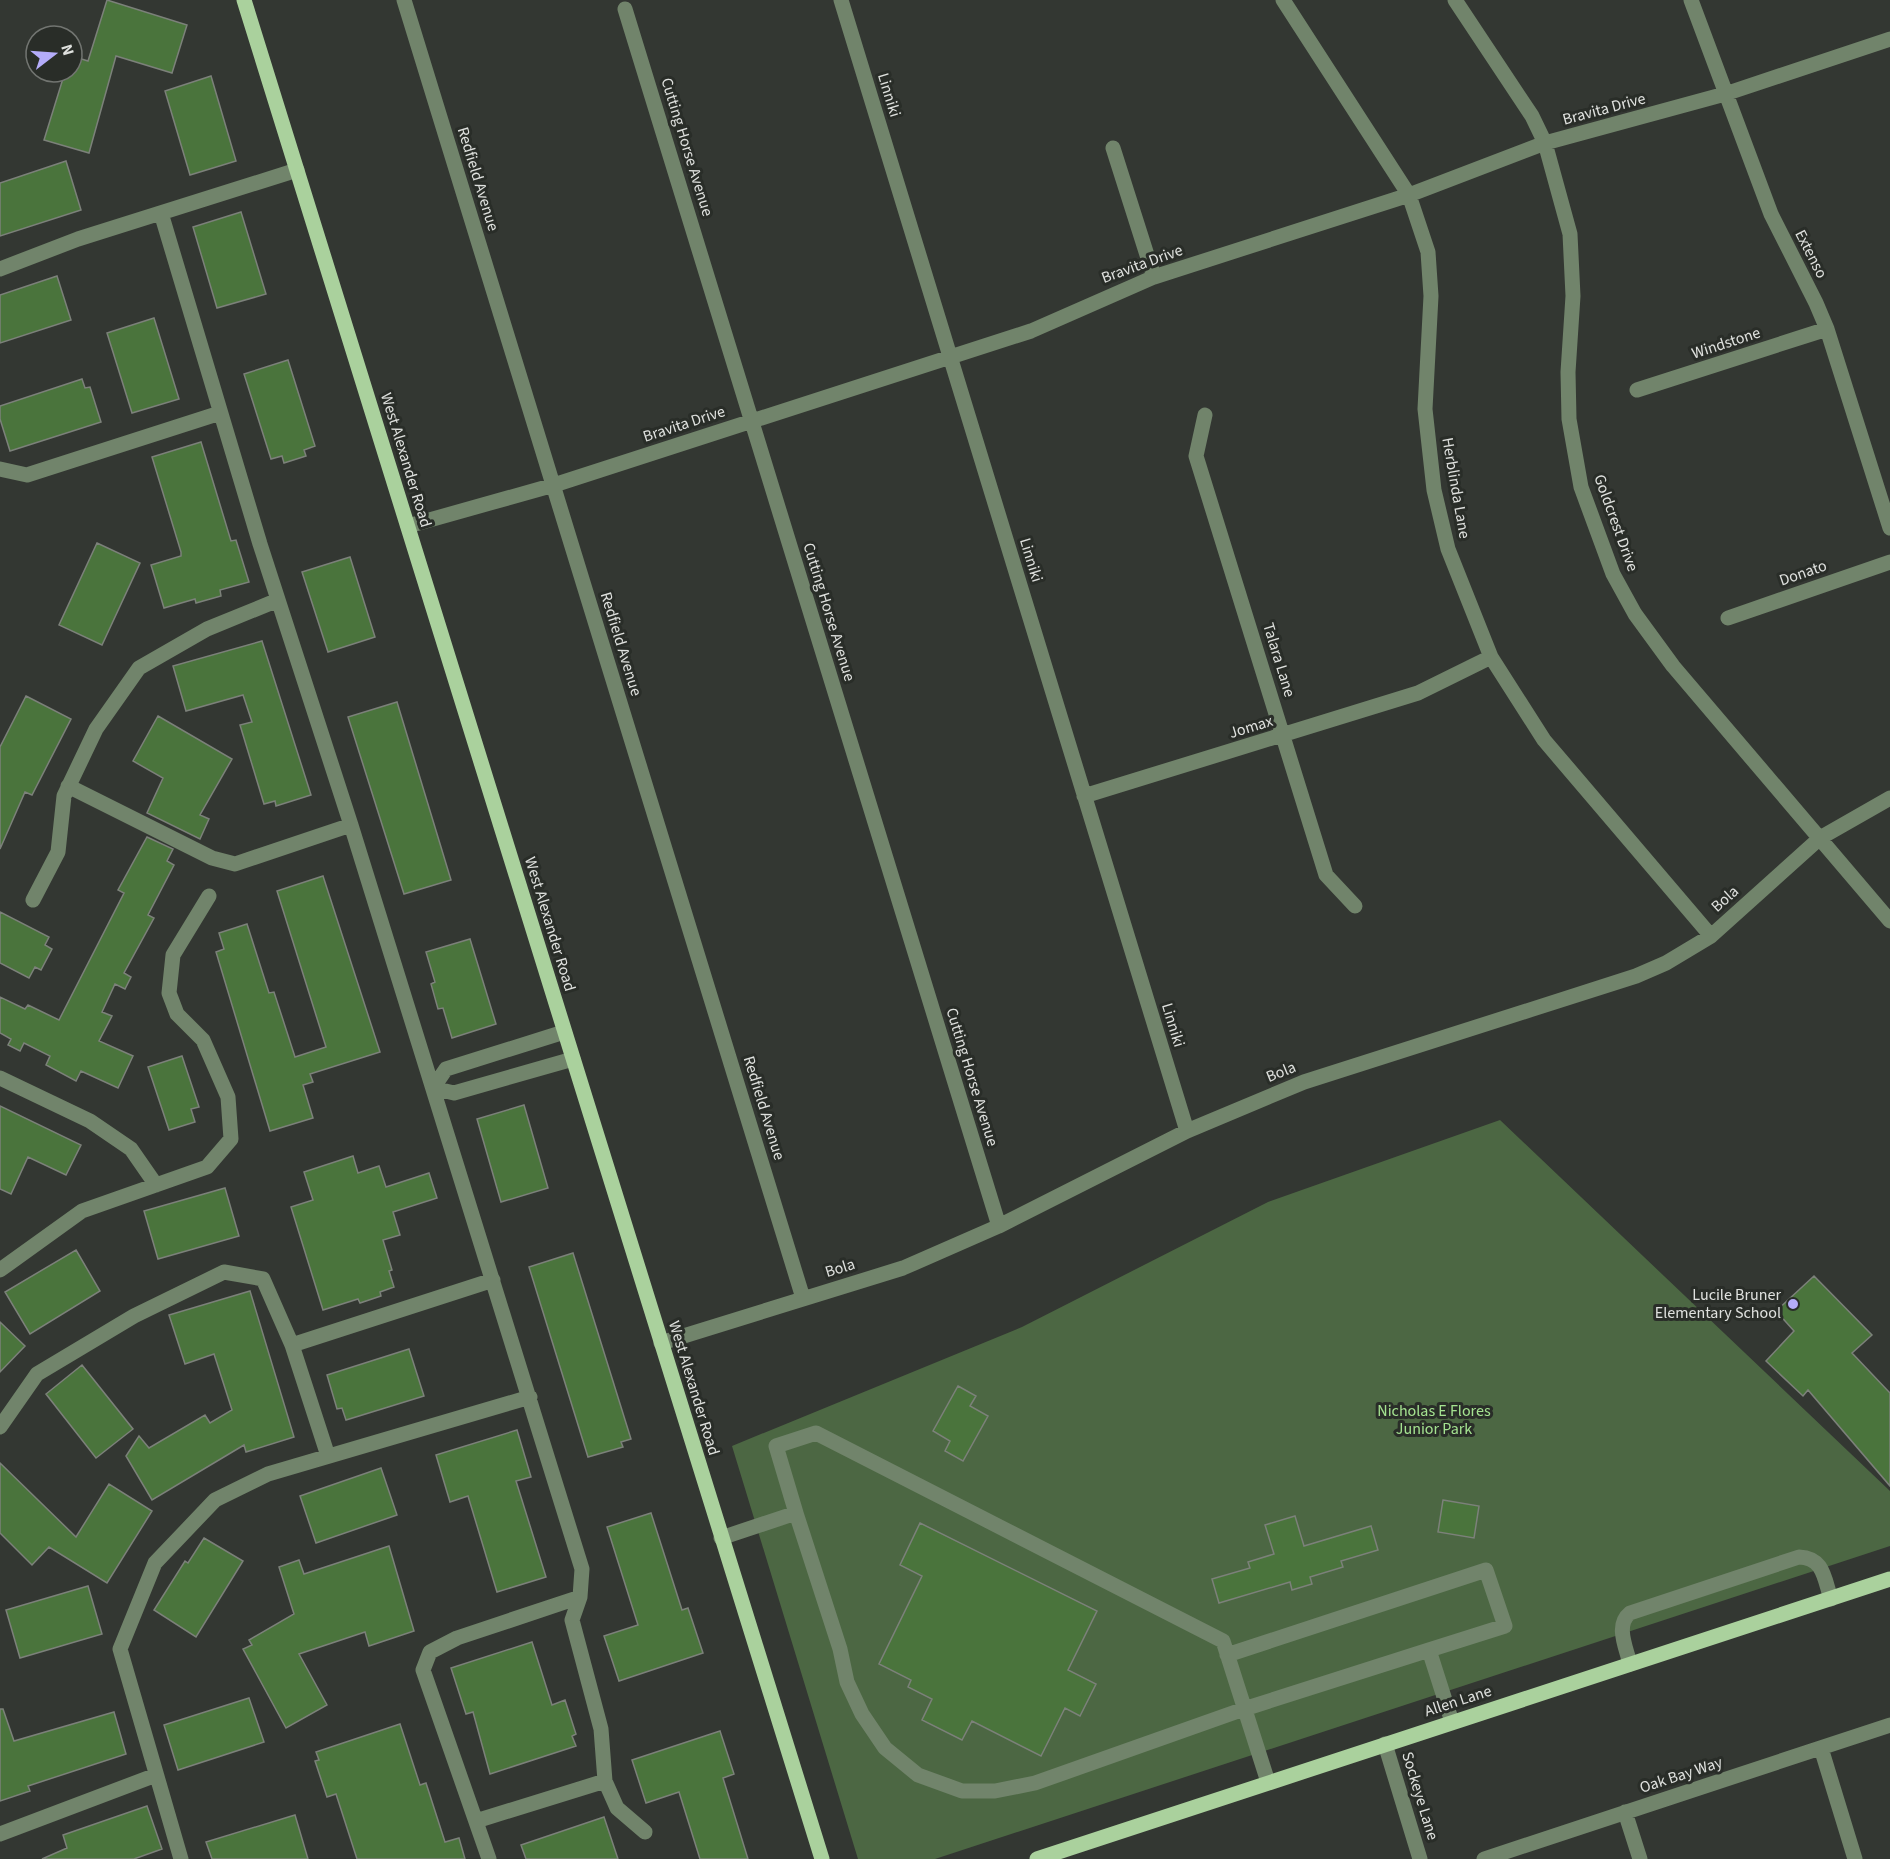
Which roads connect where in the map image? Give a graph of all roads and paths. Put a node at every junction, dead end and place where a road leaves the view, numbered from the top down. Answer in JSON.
{"nodes":[{"id":1,"x":244,"y":0,"type":"edge"},
{"id":2,"x":404,"y":0,"type":"edge"},
{"id":3,"x":841,"y":0,"type":"edge"},
{"id":4,"x":1283,"y":0,"type":"edge"},
{"id":5,"x":1455,"y":0,"type":"edge"},
{"id":6,"x":1691,"y":0,"type":"edge"},
{"id":7,"x":625,"y":9,"type":"dead end"},
{"id":8,"x":1890,"y":39,"type":"edge"},
{"id":9,"x":1725,"y":94,"type":"junction"},
{"id":10,"x":1545,"y":144,"type":"junction"},
{"id":11,"x":1113,"y":147,"type":"dead end"},
{"id":12,"x":297,"y":170,"type":"junction"},
{"id":13,"x":1408,"y":195,"type":"junction"},
{"id":14,"x":161,"y":213,"type":"junction"},
{"id":15,"x":0,"y":269,"type":"edge"},
{"id":16,"x":1154,"y":277,"type":"junction"},
{"id":17,"x":1827,"y":329,"type":"junction"},
{"id":18,"x":950,"y":357,"type":"junction"},
{"id":19,"x":1637,"y":390,"type":"dead end"},
{"id":20,"x":220,"y":413,"type":"junction"},
{"id":21,"x":1205,"y":415,"type":"dead end"},
{"id":22,"x":752,"y":421,"type":"junction"},
{"id":23,"x":0,"y":469,"type":"edge"},
{"id":24,"x":554,"y":485,"type":"junction"},
{"id":25,"x":408,"y":526,"type":"junction"},
{"id":26,"x":1890,"y":528,"type":"edge"},
{"id":27,"x":1890,"y":562,"type":"edge"},
{"id":28,"x":278,"y":600,"type":"junction"},
{"id":29,"x":1728,"y":618,"type":"dead end"},
{"id":30,"x":1491,"y":657,"type":"junction"},
{"id":31,"x":1284,"y":735,"type":"junction"},
{"id":32,"x":68,"y":786,"type":"junction"},
{"id":33,"x":1084,"y":796,"type":"junction"},
{"id":34,"x":1890,"y":798,"type":"edge"},
{"id":35,"x":351,"y":825,"type":"junction"},
{"id":36,"x":1820,"y":838,"type":"junction"},
{"id":37,"x":209,"y":896,"type":"dead end"},
{"id":38,"x":33,"y":900,"type":"dead end"},
{"id":39,"x":1355,"y":906,"type":"dead end"},
{"id":40,"x":1890,"y":921,"type":"edge"},
{"id":41,"x":1711,"y":936,"type":"junction"},
{"id":42,"x":564,"y":1032,"type":"junction"},
{"id":43,"x":495,"y":1053,"type":"junction"},
{"id":44,"x":573,"y":1059,"type":"junction"},
{"id":45,"x":0,"y":1078,"type":"edge"},
{"id":46,"x":503,"y":1079,"type":"junction"},
{"id":47,"x":433,"y":1088,"type":"junction"},
{"id":48,"x":1186,"y":1131,"type":"junction"},
{"id":49,"x":156,"y":1185,"type":"junction"},
{"id":50,"x":999,"y":1226,"type":"junction"},
{"id":51,"x":0,"y":1270,"type":"edge"},
{"id":52,"x":493,"y":1280,"type":"junction"},
{"id":53,"x":803,"y":1298,"type":"junction"},
{"id":54,"x":662,"y":1343,"type":"junction"},
{"id":55,"x":292,"y":1345,"type":"junction"},
{"id":56,"x":530,"y":1397,"type":"junction"},
{"id":57,"x":0,"y":1427,"type":"edge"},
{"id":58,"x":328,"y":1456,"type":"junction"},
{"id":59,"x":796,"y":1514,"type":"junction"},
{"id":60,"x":721,"y":1538,"type":"junction"},
{"id":61,"x":1890,"y":1579,"type":"edge"},
{"id":62,"x":580,"y":1597,"type":"junction"},
{"id":63,"x":1831,"y":1599,"type":"junction"},
{"id":64,"x":1429,"y":1650,"type":"junction"},
{"id":65,"x":1227,"y":1654,"type":"junction"},
{"id":66,"x":1630,"y":1664,"type":"junction"},
{"id":67,"x":1244,"y":1709,"type":"junction"},
{"id":68,"x":1452,"y":1722,"type":"junction"},
{"id":69,"x":1890,"y":1725,"type":"edge"},
{"id":70,"x":1385,"y":1744,"type":"junction"},
{"id":71,"x":1821,"y":1748,"type":"junction"},
{"id":72,"x":156,"y":1775,"type":"junction"},
{"id":73,"x":605,"y":1781,"type":"junction"},
{"id":74,"x":1268,"y":1782,"type":"junction"},
{"id":75,"x":1625,"y":1812,"type":"junction"},
{"id":76,"x":476,"y":1821,"type":"junction"},
{"id":77,"x":645,"y":1832,"type":"dead end"},
{"id":78,"x":0,"y":1834,"type":"edge"},
{"id":79,"x":181,"y":1859,"type":"edge"},
{"id":80,"x":489,"y":1859,"type":"edge"},
{"id":81,"x":822,"y":1859,"type":"edge"},
{"id":82,"x":1037,"y":1859,"type":"edge"},
{"id":83,"x":1420,"y":1859,"type":"edge"},
{"id":84,"x":1484,"y":1859,"type":"edge"},
{"id":85,"x":1640,"y":1859,"type":"edge"},
{"id":86,"x":1855,"y":1859,"type":"edge"}],
"edges":[{"from":1,"to":12,"type":"main road","name":"West Alexander Road"},
{"from":2,"to":24,"type":"street","name":"Redfield Avenue"},
{"from":3,"to":18,"type":"street","name":"Linniki"},
{"from":4,"to":13,"type":"street","name":"Herblinda Lane"},
{"from":5,"to":10,"type":"street","name":"Goldcrest Drive"},
{"from":6,"to":9,"type":"street","name":"Extenso"},
{"from":7,"to":22,"type":"street","name":"Cutting Horse Avenue"},
{"from":8,"to":9,"type":"street","name":"Bravita Drive"},
{"from":9,"to":10,"type":"street","name":"Bravita Drive"},
{"from":9,"to":17,"type":"street","name":"Extenso"},
{"from":10,"to":13,"type":"street","name":"Bravita Drive"},
{"from":10,"to":36,"type":"street","name":"Goldcrest Drive"},
{"from":11,"to":16,"type":"street"},
{"from":12,"to":14,"type":"street"},
{"from":12,"to":25,"type":"main road","name":"West Alexander Road"},
{"from":13,"to":16,"type":"street","name":"Bravita Drive"},
{"from":13,"to":30,"type":"street","name":"Herblinda Lane"},
{"from":14,"to":15,"type":"street"},
{"from":14,"to":20,"type":"street"},
{"from":16,"to":18,"type":"street","name":"Bravita Drive"},
{"from":17,"to":19,"type":"street","name":"Windstone"},
{"from":17,"to":26,"type":"street","name":"Extenso"},
{"from":18,"to":22,"type":"street","name":"Bravita Drive"},
{"from":18,"to":33,"type":"street","name":"Linniki"},
{"from":20,"to":23,"type":"street"},
{"from":20,"to":28,"type":"street"},
{"from":21,"to":31,"type":"street","name":"Talara Lane"},
{"from":22,"to":24,"type":"street","name":"Bravita Drive"},
{"from":22,"to":50,"type":"street","name":"Cutting Horse Avenue"},
{"from":24,"to":25,"type":"street","name":"Bravita Drive"},
{"from":24,"to":53,"type":"street","name":"Redfield Avenue"},
{"from":25,"to":42,"type":"main road","name":"West Alexander Road"},
{"from":27,"to":29,"type":"street","name":"Donato"},
{"from":28,"to":32,"type":"street"},
{"from":28,"to":35,"type":"street"},
{"from":30,"to":31,"type":"street","name":"Jomax"},
{"from":30,"to":41,"type":"street","name":"Herblinda Lane"},
{"from":31,"to":33,"type":"street","name":"Jomax"},
{"from":31,"to":39,"type":"street","name":"Talara Lane"},
{"from":32,"to":35,"type":"street"},
{"from":32,"to":38,"type":"street"},
{"from":33,"to":48,"type":"street","name":"Linniki"},
{"from":34,"to":36,"type":"street","name":"Bola"},
{"from":35,"to":47,"type":"street"},
{"from":36,"to":40,"type":"street","name":"Goldcrest Drive"},
{"from":36,"to":41,"type":"street","name":"Bola"},
{"from":37,"to":49,"type":"street"},
{"from":41,"to":48,"type":"street","name":"Bola"},
{"from":42,"to":43,"type":"street"},
{"from":42,"to":44,"type":"main road","name":"West Alexander Road"},
{"from":43,"to":46,"type":"street"},
{"from":43,"to":47,"type":"street"},
{"from":44,"to":46,"type":"street"},
{"from":44,"to":54,"type":"main road","name":"West Alexander Road"},
{"from":45,"to":49,"type":"street"},
{"from":46,"to":47,"type":"street"},
{"from":47,"to":52,"type":"street"},
{"from":48,"to":50,"type":"street","name":"Bola"},
{"from":49,"to":51,"type":"street"},
{"from":50,"to":53,"type":"street","name":"Bola"},
{"from":52,"to":55,"type":"street"},
{"from":52,"to":56,"type":"street"},
{"from":53,"to":54,"type":"street","name":"Bola"},
{"from":54,"to":60,"type":"main road","name":"West Alexander Road"},
{"from":55,"to":57,"type":"street"},
{"from":55,"to":58,"type":"street"},
{"from":56,"to":58,"type":"street"},
{"from":56,"to":62,"type":"street"},
{"from":58,"to":72,"type":"street"},
{"from":59,"to":60,"type":"street"},
{"from":59,"to":65,"type":"street"},
{"from":59,"to":67,"type":"street"},
{"from":60,"to":81,"type":"main road","name":"West Alexander Road"},
{"from":61,"to":63,"type":"main road","name":"Allen Lane"},
{"from":62,"to":73,"type":"street"},
{"from":62,"to":76,"type":"street"},
{"from":63,"to":66,"type":"main road","name":"Allen Lane"},
{"from":63,"to":66,"type":"street"},
{"from":64,"to":65,"type":"street"},
{"from":64,"to":67,"type":"street"},
{"from":64,"to":68,"type":"street"},
{"from":65,"to":67,"type":"street"},
{"from":66,"to":68,"type":"main road","name":"Allen Lane"},
{"from":67,"to":74,"type":"street"},
{"from":68,"to":70,"type":"main road","name":"Allen Lane"},
{"from":69,"to":71,"type":"street","name":"Oak Bay Way"},
{"from":70,"to":74,"type":"main road","name":"Allen Lane"},
{"from":70,"to":83,"type":"street","name":"Sockeye Lane"},
{"from":71,"to":75,"type":"street","name":"Oak Bay Way"},
{"from":71,"to":86,"type":"street"},
{"from":72,"to":78,"type":"street"},
{"from":72,"to":79,"type":"street"},
{"from":73,"to":76,"type":"street"},
{"from":73,"to":77,"type":"street"},
{"from":74,"to":82,"type":"main road","name":"Allen Lane"},
{"from":75,"to":84,"type":"street","name":"Oak Bay Way"},
{"from":75,"to":85,"type":"street"},
{"from":76,"to":80,"type":"street"}]}
